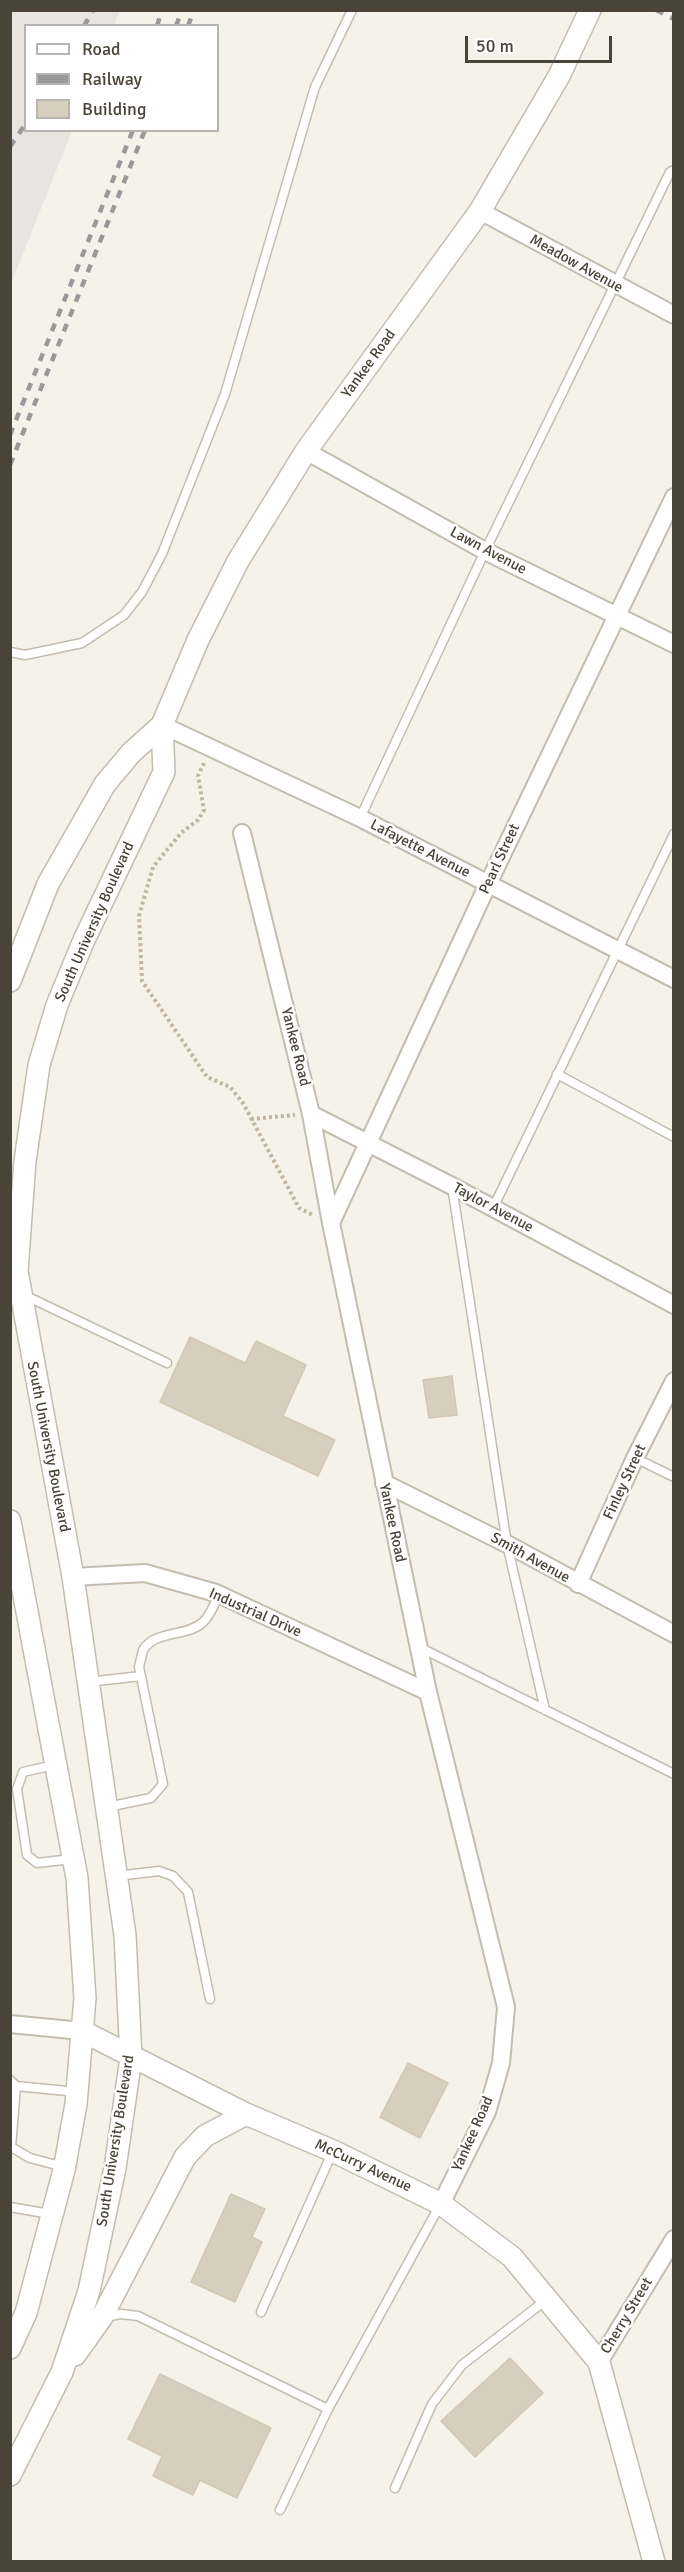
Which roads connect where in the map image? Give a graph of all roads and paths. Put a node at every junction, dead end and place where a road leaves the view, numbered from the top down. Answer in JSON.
{"nodes":[{"id":1,"x":352,"y":10,"type":"edge"},
{"id":2,"x":590,"y":10,"type":"edge"},
{"id":3,"x":674,"y":170,"type":"edge"},
{"id":4,"x":480,"y":211,"type":"junction"},
{"id":5,"x":614,"y":285,"type":"junction"},
{"id":6,"x":674,"y":315,"type":"edge"},
{"id":7,"x":306,"y":451,"type":"junction"},
{"id":8,"x":674,"y":497,"type":"edge"},
{"id":9,"x":485,"y":551,"type":"junction"},
{"id":10,"x":616,"y":616,"type":"junction"},
{"id":11,"x":674,"y":644,"type":"edge"},
{"id":12,"x":10,"y":652,"type":"edge"},
{"id":13,"x":162,"y":725,"type":"junction"},
{"id":14,"x":211,"y":749,"type":"junction"},
{"id":15,"x":360,"y":818,"type":"junction"},
{"id":16,"x":242,"y":833,"type":"dead end"},
{"id":17,"x":674,"y":834,"type":"edge"},
{"id":18,"x":488,"y":884,"type":"junction"},
{"id":19,"x":617,"y":951,"type":"junction"},
{"id":20,"x":674,"y":979,"type":"edge"},
{"id":21,"x":10,"y":981,"type":"edge"},
{"id":22,"x":557,"y":1074,"type":"junction"},
{"id":23,"x":311,"y":1114,"type":"junction"},
{"id":24,"x":251,"y":1119,"type":"junction"},
{"id":25,"x":674,"y":1137,"type":"edge"},
{"id":26,"x":367,"y":1143,"type":"junction"},
{"id":27,"x":452,"y":1186,"type":"junction"},
{"id":28,"x":493,"y":1208,"type":"junction"},
{"id":29,"x":331,"y":1223,"type":"junction"},
{"id":30,"x":20,"y":1293,"type":"junction"},
{"id":31,"x":674,"y":1305,"type":"edge"},
{"id":32,"x":167,"y":1363,"type":"dead end"},
{"id":33,"x":674,"y":1381,"type":"edge"},
{"id":34,"x":635,"y":1458,"type":"junction"},
{"id":35,"x":674,"y":1477,"type":"edge"},
{"id":36,"x":384,"y":1484,"type":"junction"},
{"id":37,"x":10,"y":1521,"type":"edge"},
{"id":38,"x":507,"y":1544,"type":"junction"},
{"id":39,"x":73,"y":1577,"type":"junction"},
{"id":40,"x":578,"y":1584,"type":"junction"},
{"id":41,"x":219,"y":1595,"type":"junction"},
{"id":42,"x":674,"y":1635,"type":"edge"},
{"id":43,"x":418,"y":1646,"type":"junction"},
{"id":44,"x":141,"y":1676,"type":"junction"},
{"id":45,"x":88,"y":1682,"type":"junction"},
{"id":46,"x":428,"y":1692,"type":"junction"},
{"id":47,"x":545,"y":1710,"type":"junction"},
{"id":48,"x":57,"y":1764,"type":"junction"},
{"id":49,"x":674,"y":1774,"type":"edge"},
{"id":50,"x":106,"y":1807,"type":"junction"},
{"id":51,"x":74,"y":1859,"type":"junction"},
{"id":52,"x":117,"y":1876,"type":"junction"},
{"id":53,"x":210,"y":1999,"type":"dead end"},
{"id":54,"x":10,"y":2024,"type":"edge"},
{"id":55,"x":82,"y":2031,"type":"junction"},
{"id":56,"x":131,"y":2058,"type":"junction"},
{"id":57,"x":13,"y":2083,"type":"edge"},
{"id":58,"x":77,"y":2092,"type":"junction"},
{"id":59,"x":246,"y":2114,"type":"junction"},
{"id":60,"x":11,"y":2147,"type":"edge"},
{"id":61,"x":333,"y":2151,"type":"junction"},
{"id":62,"x":65,"y":2168,"type":"junction"},
{"id":63,"x":441,"y":2204,"type":"junction"},
{"id":64,"x":10,"y":2207,"type":"edge"},
{"id":65,"x":54,"y":2215,"type":"junction"},
{"id":66,"x":674,"y":2239,"type":"edge"},
{"id":67,"x":548,"y":2298,"type":"junction"},
{"id":68,"x":261,"y":2312,"type":"dead end"},
{"id":69,"x":102,"y":2317,"type":"junction"},
{"id":70,"x":15,"y":2325,"type":"edge"},
{"id":71,"x":10,"y":2348,"type":"edge"},
{"id":72,"x":599,"y":2362,"type":"junction"},
{"id":73,"x":62,"y":2372,"type":"junction"},
{"id":74,"x":328,"y":2409,"type":"junction"},
{"id":75,"x":10,"y":2475,"type":"edge"},
{"id":76,"x":395,"y":2488,"type":"dead end"},
{"id":77,"x":280,"y":2510,"type":"dead end"},
{"id":78,"x":654,"y":2562,"type":"edge"}],
"edges":[{"from":1,"to":12,"type":"lane"},
{"from":2,"to":4,"type":"street","name":"Yankee Road"},
{"from":3,"to":5,"type":"lane"},
{"from":4,"to":5,"type":"street","name":"Meadow Avenue"},
{"from":4,"to":7,"type":"street","name":"Yankee Road"},
{"from":5,"to":6,"type":"street","name":"Meadow Avenue"},
{"from":5,"to":9,"type":"lane"},
{"from":7,"to":9,"type":"street","name":"Lawn Avenue"},
{"from":7,"to":13,"type":"street","name":"Yankee Road"},
{"from":8,"to":10,"type":"street","name":"Pearl Street"},
{"from":9,"to":10,"type":"street","name":"Lawn Avenue"},
{"from":9,"to":15,"type":"lane"},
{"from":10,"to":11,"type":"street","name":"Lawn Avenue"},
{"from":10,"to":18,"type":"street","name":"Pearl Street"},
{"from":13,"to":14,"type":"street","name":"Lafayette Avenue"},
{"from":13,"to":21,"type":"street"},
{"from":13,"to":30,"type":"street","name":"South University Boulevard"},
{"from":14,"to":15,"type":"street","name":"Lafayette Avenue"},
{"from":14,"to":24,"type":"path"},
{"from":15,"to":18,"type":"street","name":"Lafayette Avenue"},
{"from":16,"to":23,"type":"street","name":"Yankee Road"},
{"from":17,"to":19,"type":"lane"},
{"from":18,"to":19,"type":"street","name":"Lafayette Avenue"},
{"from":18,"to":26,"type":"street","name":"Pearl Street"},
{"from":19,"to":20,"type":"street","name":"Lafayette Avenue"},
{"from":19,"to":22,"type":"lane"},
{"from":22,"to":25,"type":"lane"},
{"from":22,"to":28,"type":"lane"},
{"from":23,"to":24,"type":"path"},
{"from":23,"to":26,"type":"street","name":"Taylor Avenue"},
{"from":23,"to":29,"type":"street","name":"Yankee Road"},
{"from":24,"to":29,"type":"path"},
{"from":26,"to":27,"type":"street","name":"Taylor Avenue"},
{"from":26,"to":29,"type":"street","name":"Pearl Street"},
{"from":27,"to":28,"type":"street","name":"Taylor Avenue"},
{"from":27,"to":38,"type":"lane"},
{"from":28,"to":31,"type":"street","name":"Taylor Avenue"},
{"from":29,"to":36,"type":"street","name":"Yankee Road"},
{"from":30,"to":32,"type":"lane"},
{"from":30,"to":39,"type":"street","name":"South University Boulevard"},
{"from":33,"to":34,"type":"street","name":"Finley Street"},
{"from":34,"to":35,"type":"lane"},
{"from":34,"to":40,"type":"street","name":"Finley Street"},
{"from":36,"to":38,"type":"street","name":"Smith Avenue"},
{"from":36,"to":43,"type":"street","name":"Yankee Road"},
{"from":37,"to":48,"type":"street"},
{"from":38,"to":40,"type":"street","name":"Smith Avenue"},
{"from":38,"to":47,"type":"lane"},
{"from":39,"to":41,"type":"street","name":"Industrial Drive"},
{"from":39,"to":45,"type":"street","name":"South University Boulevard"},
{"from":40,"to":42,"type":"street","name":"Smith Avenue"},
{"from":41,"to":44,"type":"lane"},
{"from":41,"to":46,"type":"street","name":"Industrial Drive"},
{"from":43,"to":46,"type":"street","name":"Yankee Road"},
{"from":43,"to":47,"type":"lane"},
{"from":44,"to":45,"type":"lane"},
{"from":44,"to":50,"type":"lane"},
{"from":45,"to":50,"type":"street","name":"South University Boulevard"},
{"from":46,"to":63,"type":"street","name":"Yankee Road"},
{"from":47,"to":49,"type":"lane"},
{"from":48,"to":51,"type":"street"},
{"from":48,"to":51,"type":"lane"},
{"from":50,"to":52,"type":"street","name":"South University Boulevard"},
{"from":51,"to":55,"type":"street"},
{"from":52,"to":53,"type":"lane"},
{"from":52,"to":56,"type":"street","name":"South University Boulevard"},
{"from":54,"to":55,"type":"street"},
{"from":55,"to":56,"type":"street","name":"McCurry Avenue"},
{"from":55,"to":58,"type":"street"},
{"from":56,"to":59,"type":"street","name":"McCurry Avenue"},
{"from":56,"to":73,"type":"street","name":"South University Boulevard"},
{"from":57,"to":58,"type":"lane"},
{"from":57,"to":60,"type":"lane"},
{"from":58,"to":62,"type":"street"},
{"from":59,"to":61,"type":"street","name":"McCurry Avenue"},
{"from":59,"to":69,"type":"street"},
{"from":60,"to":62,"type":"lane"},
{"from":61,"to":63,"type":"street","name":"McCurry Avenue"},
{"from":61,"to":68,"type":"lane"},
{"from":62,"to":65,"type":"street"},
{"from":63,"to":67,"type":"street","name":"McCurry Avenue"},
{"from":63,"to":74,"type":"lane"},
{"from":64,"to":65,"type":"lane"},
{"from":65,"to":70,"type":"street"},
{"from":66,"to":72,"type":"street","name":"Cherry Street"},
{"from":67,"to":72,"type":"street","name":"McCurry Avenue"},
{"from":67,"to":76,"type":"lane"},
{"from":69,"to":73,"type":"street"},
{"from":69,"to":74,"type":"lane"},
{"from":70,"to":71,"type":"street"},
{"from":72,"to":78,"type":"street"},
{"from":73,"to":75,"type":"street","name":"South University Boulevard"},
{"from":74,"to":77,"type":"lane"}]}
